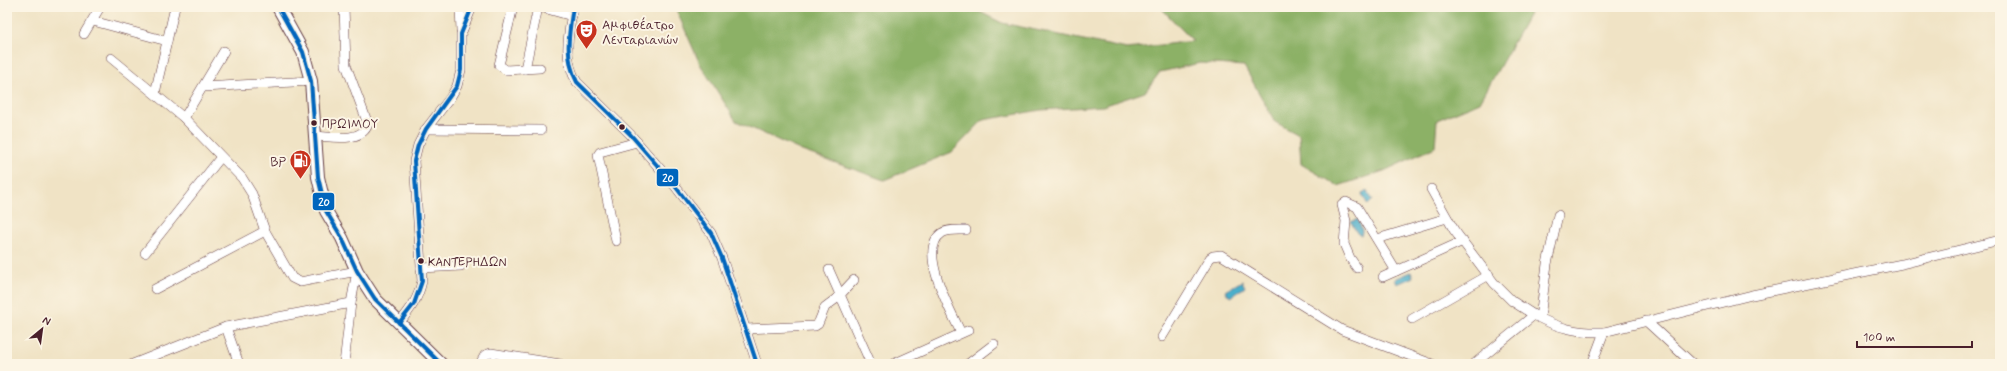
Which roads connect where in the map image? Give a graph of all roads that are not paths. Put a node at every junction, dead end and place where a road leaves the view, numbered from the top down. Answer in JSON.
{"nodes":[{"id":1,"x":100,"y":7,"type":"edge"},
{"id":2,"x":175,"y":7,"type":"edge"},
{"id":3,"x":278,"y":7,"type":"edge"},
{"id":4,"x":344,"y":7,"type":"edge"},
{"id":5,"x":460,"y":7,"type":"edge"},
{"id":6,"x":472,"y":7,"type":"edge"},
{"id":7,"x":513,"y":7,"type":"edge"},
{"id":8,"x":539,"y":7,"type":"edge"},
{"id":9,"x":572,"y":11,"type":"edge"},
{"id":10,"x":93,"y":20,"type":"junction"},
{"id":11,"x":84,"y":34,"type":"dead end"},
{"id":12,"x":460,"y":34,"type":"junction"},
{"id":13,"x":167,"y":41,"type":"junction"},
{"id":14,"x":224,"y":50,"type":"dead end"},
{"id":15,"x":111,"y":58,"type":"dead end"},
{"id":16,"x":540,"y":68,"type":"dead end"},
{"id":17,"x":524,"y":69,"type":"junction"},
{"id":18,"x":311,"y":81,"type":"junction"},
{"id":19,"x":203,"y":87,"type":"junction"},
{"id":20,"x":155,"y":93,"type":"junction"},
{"id":21,"x":184,"y":118,"type":"junction"},
{"id":22,"x":426,"y":129,"type":"junction"},
{"id":23,"x":541,"y":130,"type":"dead end"},
{"id":24,"x":316,"y":136,"type":"junction"},
{"id":25,"x":637,"y":142,"type":"junction"},
{"id":26,"x":221,"y":157,"type":"junction"},
{"id":27,"x":1431,"y":189,"type":"dead end"},
{"id":28,"x":1558,"y":215,"type":"dead end"},
{"id":29,"x":1447,"y":218,"type":"junction"},
{"id":30,"x":966,"y":230,"type":"dead end"},
{"id":31,"x":265,"y":231,"type":"junction"},
{"id":32,"x":1377,"y":239,"type":"junction"},
{"id":33,"x":2000,"y":240,"type":"edge"},
{"id":34,"x":616,"y":241,"type":"dead end"},
{"id":35,"x":1463,"y":241,"type":"junction"},
{"id":36,"x":145,"y":253,"type":"dead end"},
{"id":37,"x":461,"y":266,"type":"dead end"},
{"id":38,"x":421,"y":268,"type":"junction"},
{"id":39,"x":1357,"y":268,"type":"dead end"},
{"id":40,"x":829,"y":270,"type":"dead end"},
{"id":41,"x":357,"y":271,"type":"junction"},
{"id":42,"x":1396,"y":271,"type":"junction"},
{"id":43,"x":1489,"y":275,"type":"junction"},
{"id":44,"x":1383,"y":277,"type":"dead end"},
{"id":45,"x":854,"y":280,"type":"dead end"},
{"id":46,"x":155,"y":289,"type":"dead end"},
{"id":47,"x":839,"y":295,"type":"junction"},
{"id":48,"x":351,"y":303,"type":"junction"},
{"id":49,"x":1537,"y":317,"type":"junction"},
{"id":50,"x":1412,"y":319,"type":"dead end"},
{"id":51,"x":1646,"y":321,"type":"junction"},
{"id":52,"x":399,"y":323,"type":"junction"},
{"id":53,"x":226,"y":327,"type":"junction"},
{"id":54,"x":744,"y":328,"type":"junction"},
{"id":55,"x":1604,"y":332,"type":"junction"},
{"id":56,"x":1162,"y":337,"type":"dead end"},
{"id":57,"x":994,"y":344,"type":"dead end"},
{"id":58,"x":133,"y":364,"type":"edge"},
{"id":59,"x":239,"y":364,"type":"edge"},
{"id":60,"x":344,"y":364,"type":"edge"},
{"id":61,"x":441,"y":364,"type":"edge"},
{"id":62,"x":480,"y":364,"type":"edge"},
{"id":63,"x":560,"y":364,"type":"edge"},
{"id":64,"x":757,"y":364,"type":"edge"},
{"id":65,"x":871,"y":364,"type":"edge"},
{"id":66,"x":893,"y":364,"type":"edge"},
{"id":67,"x":968,"y":364,"type":"edge"},
{"id":68,"x":1432,"y":364,"type":"edge"},
{"id":69,"x":1474,"y":364,"type":"edge"},
{"id":70,"x":1592,"y":364,"type":"edge"},
{"id":71,"x":1693,"y":364,"type":"edge"}],
"edges":[{"from":1,"to":10,"type":"street"},
{"from":2,"to":13,"type":"street"},
{"from":3,"to":18,"type":"street"},
{"from":4,"to":24,"type":"street"},
{"from":5,"to":12,"type":"street"},
{"from":6,"to":12,"type":"street"},
{"from":7,"to":17,"type":"street"},
{"from":8,"to":9,"type":"street"},
{"from":8,"to":17,"type":"street"},
{"from":9,"to":25,"type":"street"},
{"from":10,"to":11,"type":"street"},
{"from":10,"to":13,"type":"street"},
{"from":12,"to":22,"type":"street"},
{"from":13,"to":20,"type":"street"},
{"from":14,"to":19,"type":"street"},
{"from":15,"to":20,"type":"street"},
{"from":16,"to":17,"type":"street"},
{"from":18,"to":19,"type":"street"},
{"from":18,"to":24,"type":"street"},
{"from":19,"to":21,"type":"street"},
{"from":20,"to":21,"type":"street"},
{"from":21,"to":26,"type":"street"},
{"from":22,"to":23,"type":"street"},
{"from":22,"to":38,"type":"street"},
{"from":24,"to":41,"type":"street"},
{"from":25,"to":34,"type":"street"},
{"from":25,"to":54,"type":"street"},
{"from":26,"to":31,"type":"street"},
{"from":26,"to":36,"type":"street"},
{"from":27,"to":29,"type":"street"},
{"from":28,"to":49,"type":"street"},
{"from":29,"to":32,"type":"street"},
{"from":29,"to":35,"type":"street"},
{"from":30,"to":66,"type":"street"},
{"from":31,"to":41,"type":"street"},
{"from":31,"to":46,"type":"street"},
{"from":32,"to":39,"type":"street"},
{"from":32,"to":42,"type":"street"},
{"from":33,"to":51,"type":"street"},
{"from":35,"to":42,"type":"street"},
{"from":35,"to":43,"type":"street"},
{"from":37,"to":38,"type":"street"},
{"from":38,"to":52,"type":"street"},
{"from":40,"to":47,"type":"street"},
{"from":41,"to":48,"type":"street"},
{"from":41,"to":52,"type":"street"},
{"from":42,"to":44,"type":"street"},
{"from":43,"to":49,"type":"street"},
{"from":43,"to":50,"type":"street"},
{"from":45,"to":47,"type":"street"},
{"from":47,"to":54,"type":"street"},
{"from":47,"to":65,"type":"street"},
{"from":48,"to":53,"type":"street"},
{"from":48,"to":60,"type":"street"},
{"from":49,"to":55,"type":"street"},
{"from":49,"to":69,"type":"street"},
{"from":51,"to":55,"type":"street"},
{"from":51,"to":71,"type":"street"},
{"from":52,"to":61,"type":"street"},
{"from":53,"to":58,"type":"street"},
{"from":53,"to":59,"type":"street"},
{"from":54,"to":64,"type":"street"},
{"from":55,"to":70,"type":"street"},
{"from":56,"to":68,"type":"street"},
{"from":57,"to":67,"type":"street"},
{"from":62,"to":63,"type":"street"}]}
